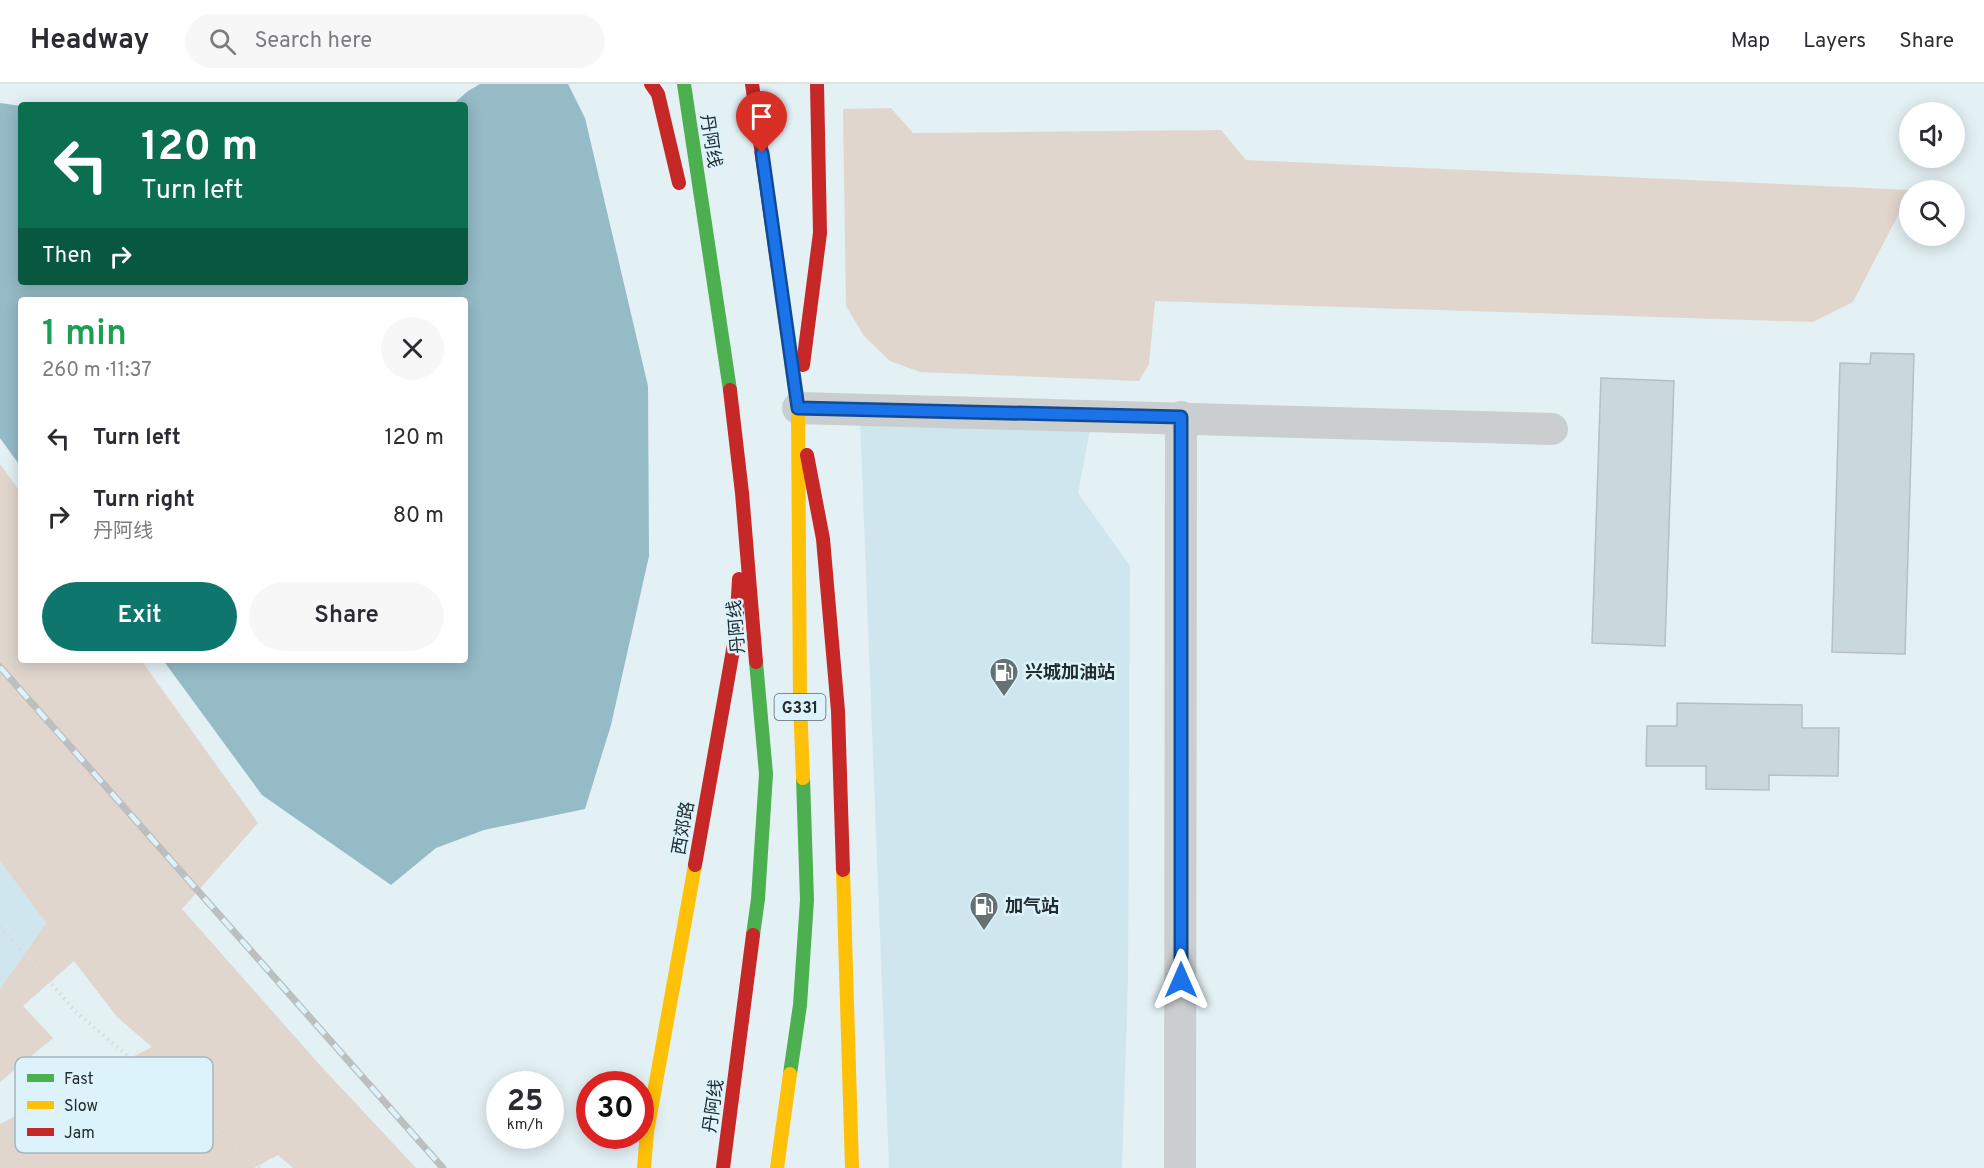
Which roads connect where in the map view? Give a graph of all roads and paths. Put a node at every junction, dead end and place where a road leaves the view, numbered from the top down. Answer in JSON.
{"nodes":[{"id":1,"x":651,"y":84,"type":"edge"},
{"id":2,"x":684,"y":84,"type":"edge"},
{"id":3,"x":752,"y":84,"type":"edge"},
{"id":4,"x":817,"y":84,"type":"edge"},
{"id":5,"x":683,"y":199,"type":"dead end"},
{"id":6,"x":694,"y":245,"type":"dead end"},
{"id":7,"x":733,"y":408,"type":"junction"},
{"id":8,"x":798,"y":408,"type":"junction"},
{"id":9,"x":1181,"y":417,"type":"junction"},
{"id":10,"x":1552,"y":429,"type":"dead end"},
{"id":11,"x":742,"y":493,"type":"junction"},
{"id":12,"x":0,"y":926,"type":"edge"},
{"id":13,"x":129,"y":1057,"type":"edge"},
{"id":14,"x":213,"y":1128,"type":"edge"},
{"id":15,"x":260,"y":1168,"type":"edge"},
{"id":16,"x":644,"y":1168,"type":"edge"},
{"id":17,"x":723,"y":1168,"type":"edge"},
{"id":18,"x":777,"y":1168,"type":"edge"},
{"id":19,"x":852,"y":1168,"type":"edge"},
{"id":20,"x":1180,"y":1168,"type":"edge"}],
"edges":[{"from":1,"to":5,"type":"main road"},
{"from":2,"to":7,"type":"main road","name":"丹阿线","number":"G331"},
{"from":3,"to":8,"type":"main road","number":"G331"},
{"from":4,"to":8,"type":"main road"},
{"from":6,"to":7,"type":"main road"},
{"from":7,"to":11,"type":"main road","name":"丹阿线","number":"G331"},
{"from":8,"to":9,"type":"street"},
{"from":8,"to":18,"type":"main road","number":"G331"},
{"from":8,"to":19,"type":"main road"},
{"from":9,"to":10,"type":"street"},
{"from":9,"to":20,"type":"street"},
{"from":11,"to":16,"type":"main road","name":"西郊路"},
{"from":11,"to":17,"type":"main road","name":"丹阿线","number":"G331"},
{"from":12,"to":13,"type":"path"},
{"from":14,"to":15,"type":"path"}]}
